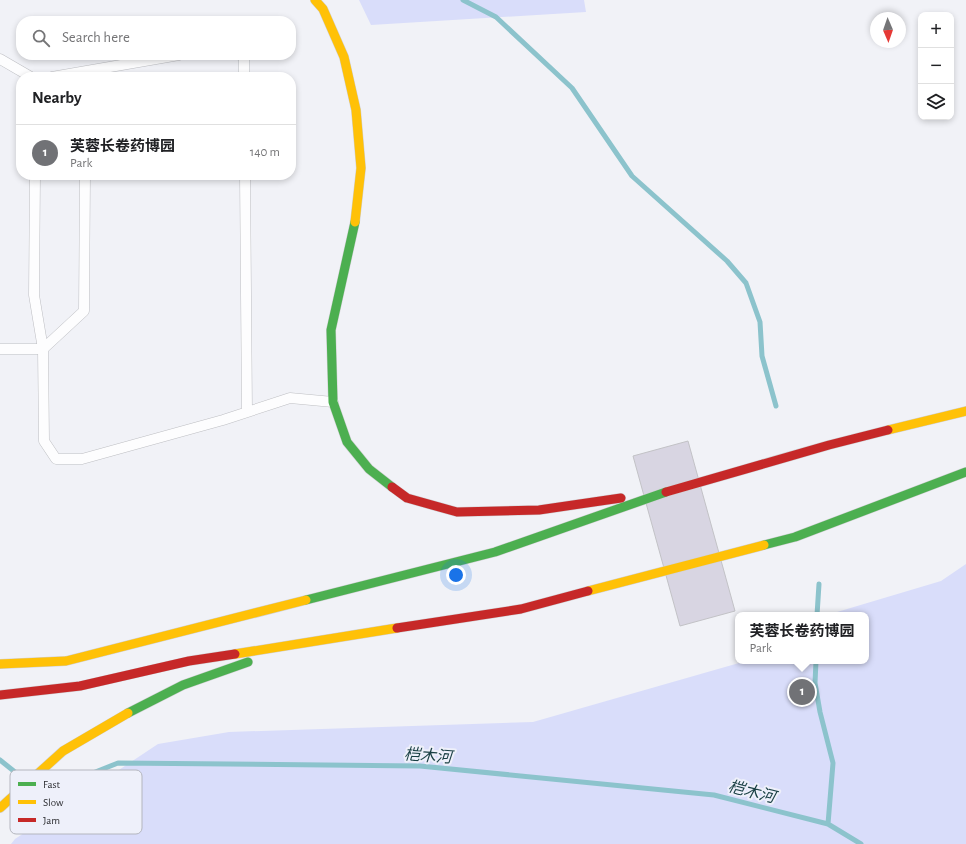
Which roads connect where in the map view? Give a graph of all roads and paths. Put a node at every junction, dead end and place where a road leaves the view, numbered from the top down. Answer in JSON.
{"nodes":[{"id":1,"x":315,"y":0,"type":"edge"},
{"id":2,"x":0,"y":58,"type":"edge"},
{"id":3,"x":150,"y":60,"type":"edge"},
{"id":4,"x":244,"y":60,"type":"edge"},
{"id":5,"x":23,"y":72,"type":"edge"},
{"id":6,"x":81,"y":72,"type":"edge"},
{"id":7,"x":244,"y":72,"type":"edge"},
{"id":8,"x":35,"y":180,"type":"edge"},
{"id":9,"x":85,"y":180,"type":"edge"},
{"id":10,"x":245,"y":180,"type":"edge"},
{"id":11,"x":0,"y":348,"type":"edge"},
{"id":12,"x":43,"y":349,"type":"junction"},
{"id":13,"x":333,"y":402,"type":"junction"},
{"id":14,"x":966,"y":411,"type":"edge"},
{"id":15,"x":247,"y":412,"type":"junction"},
{"id":16,"x":966,"y":472,"type":"edge"},
{"id":17,"x":675,"y":489,"type":"junction"},
{"id":18,"x":296,"y":644,"type":"junction"},
{"id":19,"x":0,"y":664,"type":"edge"},
{"id":20,"x":0,"y":695,"type":"edge"},
{"id":21,"x":43,"y":770,"type":"edge"},
{"id":22,"x":10,"y":799,"type":"edge"},
{"id":23,"x":0,"y":808,"type":"edge"}],
"edges":[{"from":1,"to":13,"type":"highway"},
{"from":2,"to":5,"type":"lane"},
{"from":3,"to":6,"type":"lane"},
{"from":4,"to":7,"type":"lane"},
{"from":8,"to":12,"type":"lane"},
{"from":9,"to":12,"type":"lane"},
{"from":10,"to":15,"type":"lane"},
{"from":11,"to":12,"type":"lane"},
{"from":12,"to":15,"type":"lane"},
{"from":13,"to":15,"type":"lane"},
{"from":13,"to":17,"type":"highway"},
{"from":14,"to":17,"type":"highway"},
{"from":16,"to":18,"type":"highway"},
{"from":17,"to":19,"type":"highway"},
{"from":18,"to":20,"type":"highway"},
{"from":18,"to":21,"type":"highway"},
{"from":22,"to":23,"type":"highway"}]}
